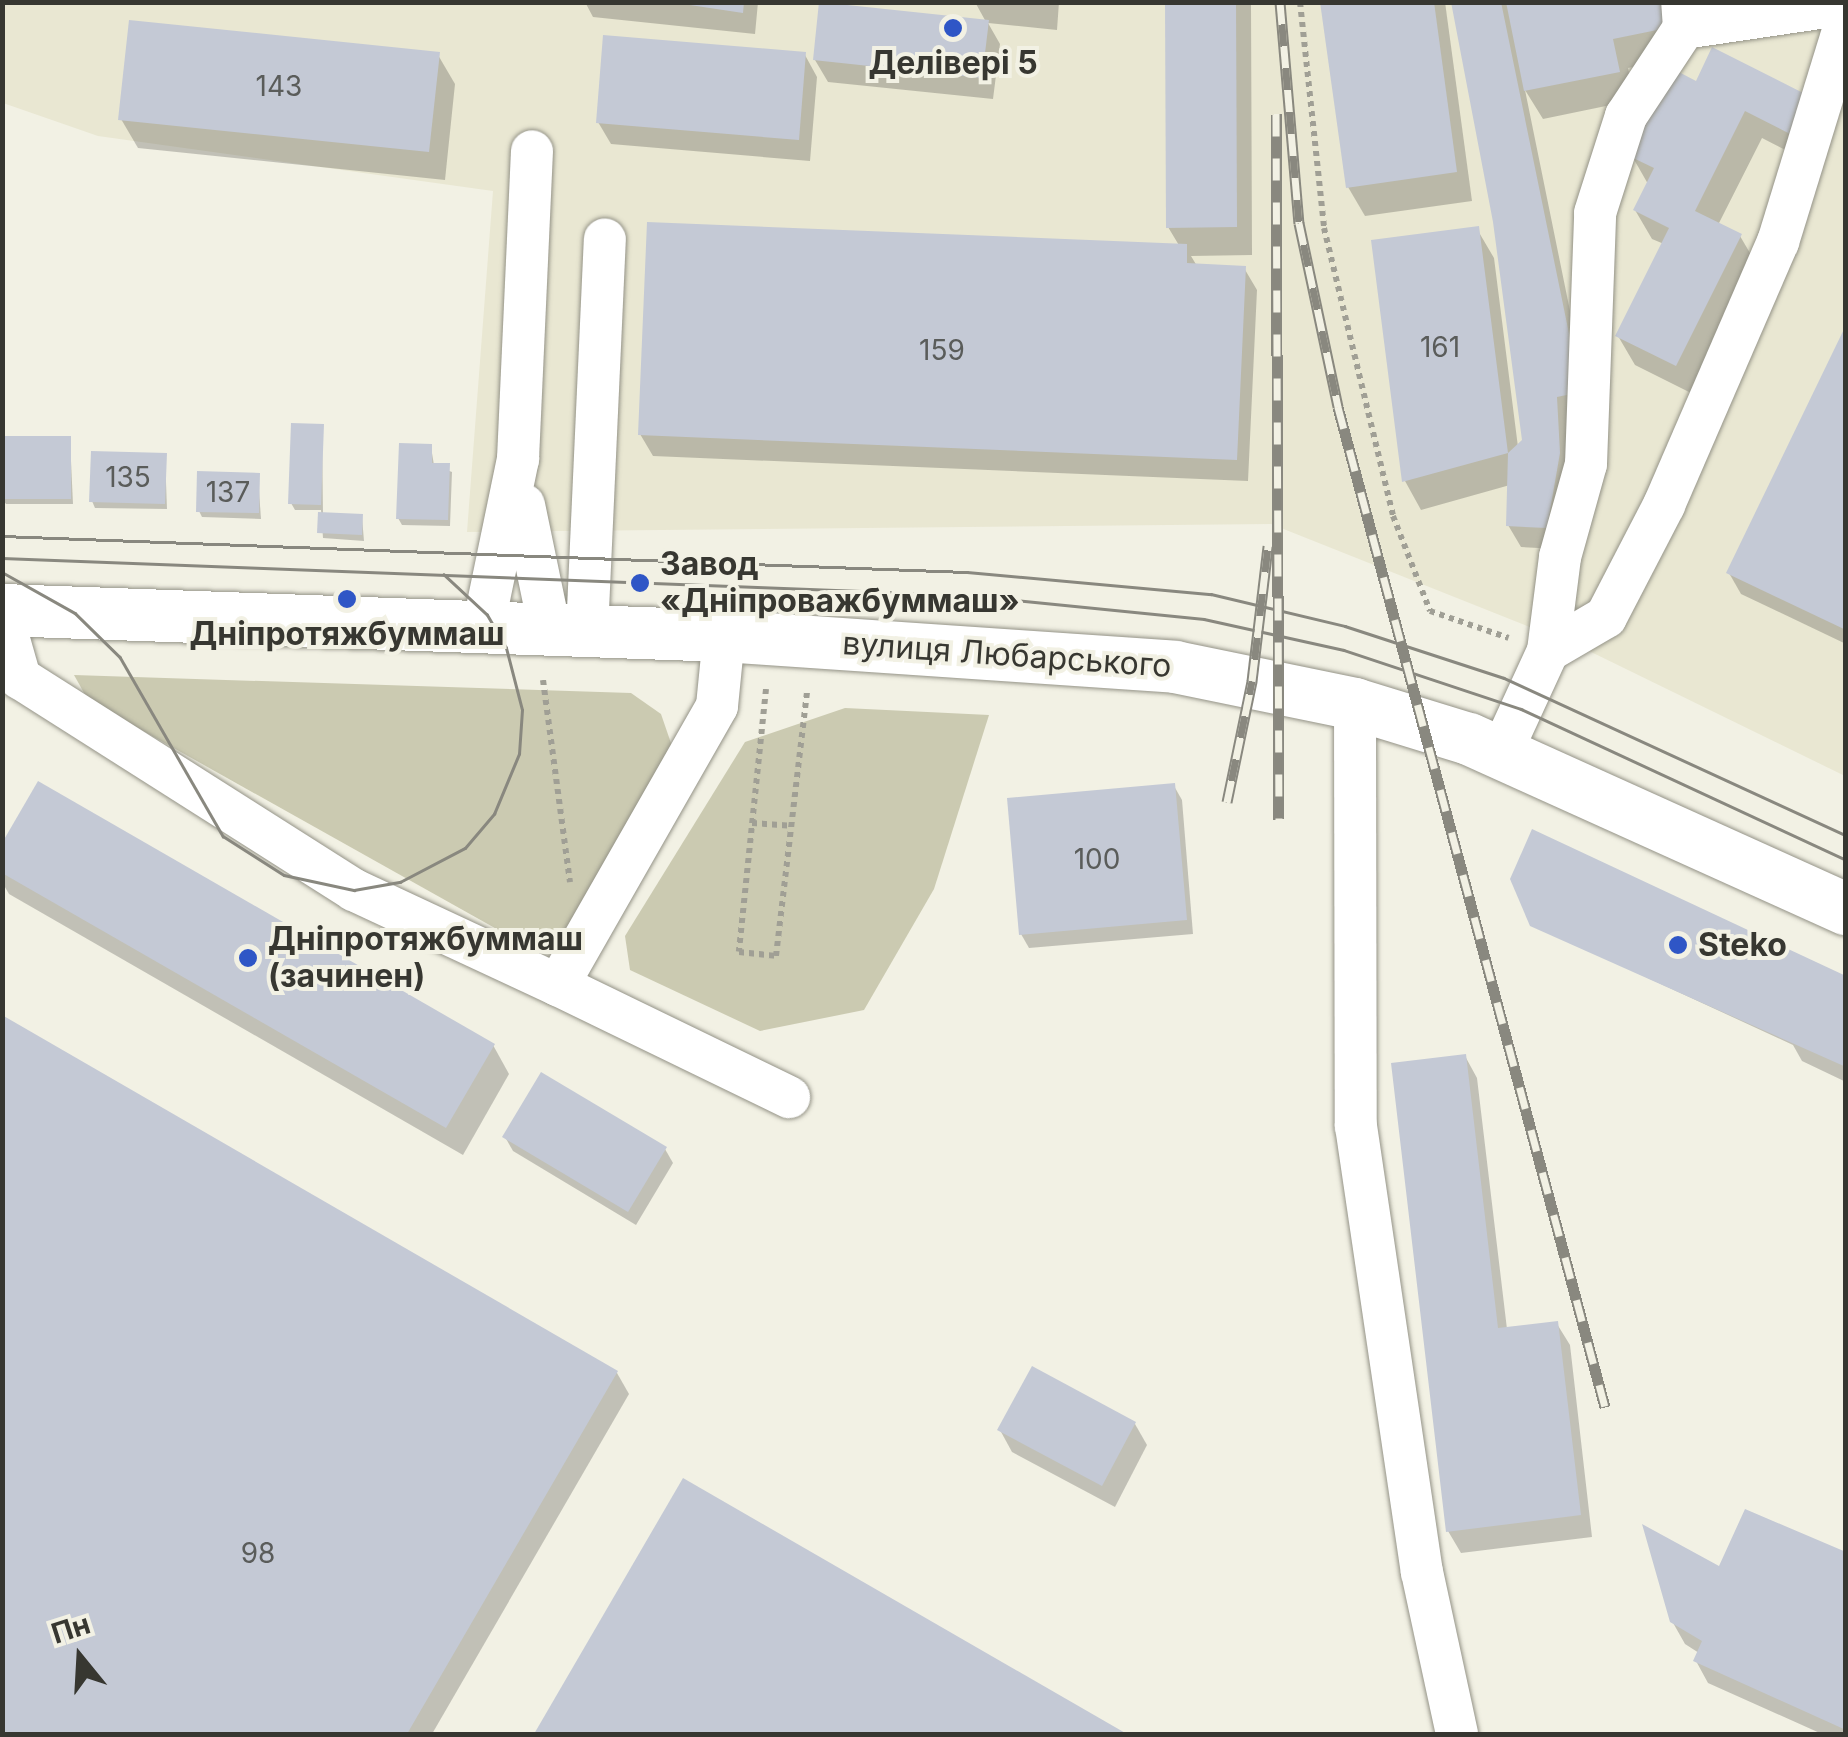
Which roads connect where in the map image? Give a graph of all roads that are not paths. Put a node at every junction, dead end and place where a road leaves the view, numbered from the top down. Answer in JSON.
{"nodes":[{"id":1,"x":1846,"y":4,"type":"edge"},
{"id":2,"x":1683,"y":15,"type":"edge"},
{"id":3,"x":1846,"y":21,"type":"edge"},
{"id":4,"x":532,"y":151,"type":"dead end"},
{"id":5,"x":605,"y":239,"type":"dead end"},
{"id":6,"x":518,"y":460,"type":"junction"},
{"id":7,"x":2,"y":612,"type":"edge"},
{"id":8,"x":483,"y":628,"type":"junction"},
{"id":9,"x":724,"y":636,"type":"junction"},
{"id":10,"x":560,"y":648,"type":"junction"},
{"id":11,"x":1548,"y":651,"type":"junction"},
{"id":12,"x":1355,"y":704,"type":"junction"},
{"id":13,"x":1502,"y":751,"type":"junction"},
{"id":14,"x":1846,"y":909,"type":"edge"},
{"id":15,"x":569,"y":969,"type":"junction"},
{"id":16,"x":789,"y":1097,"type":"dead end"},
{"id":17,"x":1457,"y":1734,"type":"edge"}],
"edges":[{"from":1,"to":2,"type":"lane"},
{"from":2,"to":11,"type":"lane"},
{"from":3,"to":11,"type":"lane"},
{"from":4,"to":6,"type":"lane"},
{"from":5,"to":10,"type":"lane"},
{"from":6,"to":8,"type":"lane"},
{"from":6,"to":10,"type":"lane"},
{"from":7,"to":8,"type":"main road","name":"вулиця Любарського"},
{"from":7,"to":15,"type":"lane"},
{"from":8,"to":10,"type":"main road","name":"вулиця Любарського"},
{"from":9,"to":10,"type":"main road","name":"вулиця Любарського"},
{"from":9,"to":12,"type":"main road","name":"вулиця Любарського"},
{"from":9,"to":15,"type":"lane"},
{"from":11,"to":13,"type":"lane"},
{"from":12,"to":13,"type":"main road","name":"вулиця Любарського"},
{"from":12,"to":17,"type":"lane"},
{"from":13,"to":14,"type":"main road","name":"вулиця Любарського"},
{"from":15,"to":16,"type":"lane"}]}
